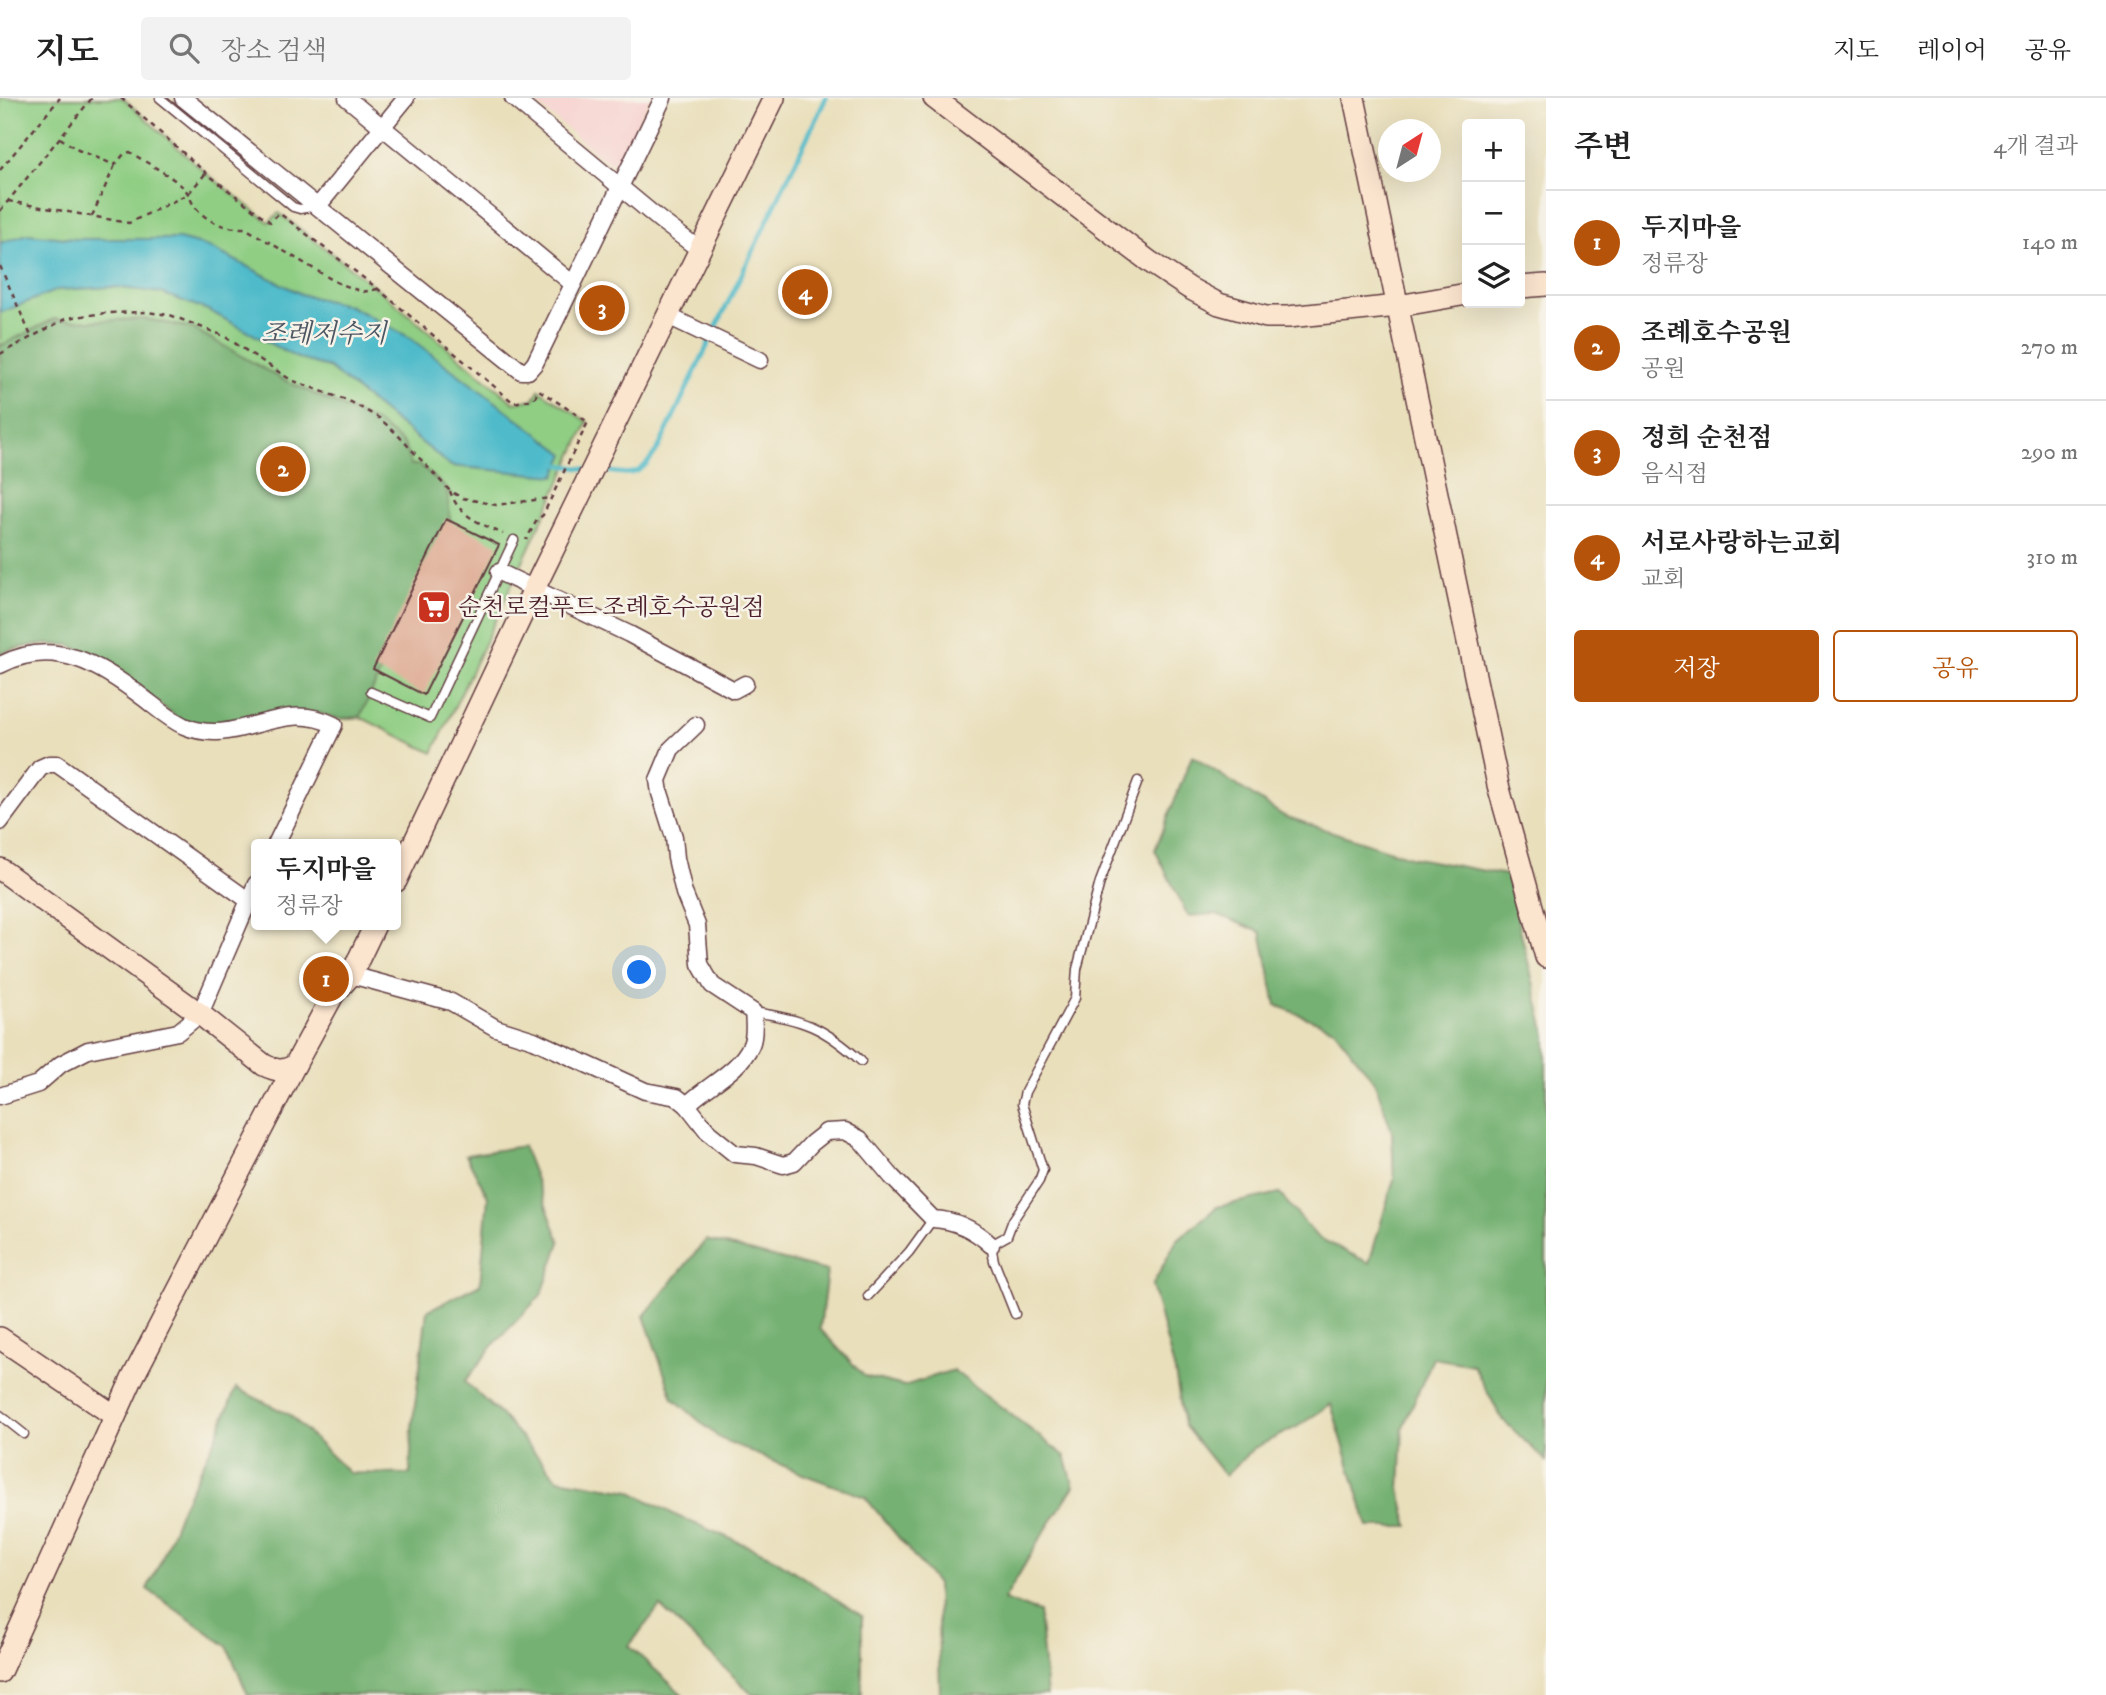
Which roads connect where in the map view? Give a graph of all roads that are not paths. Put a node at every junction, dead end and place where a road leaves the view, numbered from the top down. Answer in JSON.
{"nodes":[{"id":1,"x":160,"y":98,"type":"edge"},
{"id":2,"x":183,"y":98,"type":"edge"},
{"id":3,"x":347,"y":98,"type":"edge"},
{"id":4,"x":405,"y":98,"type":"edge"},
{"id":5,"x":513,"y":98,"type":"edge"},
{"id":6,"x":663,"y":98,"type":"edge"},
{"id":7,"x":774,"y":98,"type":"edge"},
{"id":8,"x":934,"y":98,"type":"edge"},
{"id":9,"x":1354,"y":98,"type":"edge"},
{"id":10,"x":382,"y":127,"type":"junction"},
{"id":11,"x":620,"y":187,"type":"junction"},
{"id":12,"x":318,"y":206,"type":"junction"},
{"id":13,"x":700,"y":250,"type":"junction"},
{"id":14,"x":573,"y":284,"type":"junction"},
{"id":15,"x":1546,"y":285,"type":"edge"},
{"id":16,"x":1525,"y":287,"type":"edge"},
{"id":17,"x":1462,"y":295,"type":"edge"},
{"id":18,"x":1398,"y":306,"type":"junction"},
{"id":19,"x":668,"y":316,"type":"junction"},
{"id":20,"x":760,"y":359,"type":"dead end"},
{"id":21,"x":514,"y":540,"type":"road end"},
{"id":22,"x":499,"y":572,"type":"junction"},
{"id":23,"x":534,"y":589,"type":"junction"},
{"id":24,"x":0,"y":664,"type":"edge"},
{"id":25,"x":745,"y":684,"type":"dead end"},
{"id":26,"x":371,"y":692,"type":"dead end"},
{"id":27,"x":696,"y":725,"type":"dead end"},
{"id":28,"x":1138,"y":781,"type":"dead end"},
{"id":29,"x":0,"y":822,"type":"edge"},
{"id":30,"x":277,"y":839,"type":"edge"},
{"id":31,"x":0,"y":869,"type":"edge"},
{"id":32,"x":401,"y":870,"type":"edge"},
{"id":33,"x":251,"y":894,"type":"edge"},
{"id":34,"x":248,"y":900,"type":"junction"},
{"id":35,"x":373,"y":930,"type":"edge"},
{"id":36,"x":1546,"y":957,"type":"edge"},
{"id":37,"x":351,"y":975,"type":"junction"},
{"id":38,"x":753,"y":1012,"type":"junction"},
{"id":39,"x":200,"y":1014,"type":"junction"},
{"id":40,"x":861,"y":1061,"type":"dead end"},
{"id":41,"x":295,"y":1065,"type":"junction"},
{"id":42,"x":0,"y":1096,"type":"edge"},
{"id":43,"x":688,"y":1105,"type":"junction"},
{"id":44,"x":933,"y":1219,"type":"junction"},
{"id":45,"x":991,"y":1245,"type":"junction"},
{"id":46,"x":868,"y":1296,"type":"dead end"},
{"id":47,"x":1015,"y":1314,"type":"dead end"},
{"id":48,"x":0,"y":1338,"type":"edge"},
{"id":49,"x":0,"y":1415,"type":"edge"},
{"id":50,"x":115,"y":1416,"type":"junction"},
{"id":51,"x":24,"y":1434,"type":"dead end"},
{"id":52,"x":0,"y":1672,"type":"edge"}],
"edges":[{"from":1,"to":12,"type":"lane"},
{"from":2,"to":12,"type":"street"},
{"from":3,"to":10,"type":"street"},
{"from":4,"to":10,"type":"street"},
{"from":5,"to":11,"type":"street"},
{"from":6,"to":11,"type":"street"},
{"from":7,"to":13,"type":"street"},
{"from":8,"to":18,"type":"street"},
{"from":9,"to":18,"type":"street"},
{"from":10,"to":12,"type":"street"},
{"from":10,"to":14,"type":"street"},
{"from":11,"to":13,"type":"street"},
{"from":11,"to":14,"type":"street"},
{"from":12,"to":14,"type":"street"},
{"from":13,"to":19,"type":"street"},
{"from":15,"to":16,"type":"street"},
{"from":17,"to":18,"type":"street"},
{"from":18,"to":36,"type":"street"},
{"from":19,"to":20,"type":"street"},
{"from":19,"to":23,"type":"street"},
{"from":21,"to":22,"type":"lane"},
{"from":22,"to":23,"type":"street"},
{"from":22,"to":26,"type":"lane"},
{"from":23,"to":25,"type":"street"},
{"from":23,"to":32,"type":"street"},
{"from":24,"to":30,"type":"street"},
{"from":27,"to":38,"type":"street"},
{"from":28,"to":45,"type":"lane"},
{"from":29,"to":34,"type":"street"},
{"from":31,"to":39,"type":"street"},
{"from":33,"to":34,"type":"street"},
{"from":34,"to":39,"type":"street"},
{"from":35,"to":37,"type":"street"},
{"from":37,"to":41,"type":"street"},
{"from":37,"to":43,"type":"street"},
{"from":38,"to":40,"type":"lane"},
{"from":38,"to":43,"type":"street"},
{"from":39,"to":41,"type":"street"},
{"from":39,"to":42,"type":"street"},
{"from":41,"to":50,"type":"street"},
{"from":43,"to":44,"type":"street"},
{"from":44,"to":45,"type":"street"},
{"from":44,"to":46,"type":"lane"},
{"from":45,"to":47,"type":"lane"},
{"from":48,"to":50,"type":"street"},
{"from":49,"to":51,"type":"lane"},
{"from":50,"to":52,"type":"street"}]}
